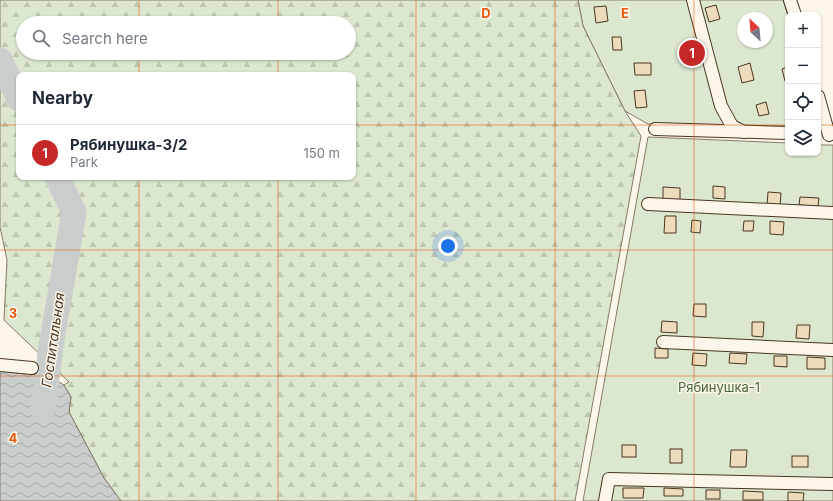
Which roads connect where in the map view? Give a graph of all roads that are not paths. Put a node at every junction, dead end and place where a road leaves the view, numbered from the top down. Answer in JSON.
{"nodes":[{"id":1,"x":693,"y":0,"type":"edge"},
{"id":2,"x":790,"y":0,"type":"edge"},
{"id":3,"x":794,"y":12,"type":"edge"},
{"id":4,"x":821,"y":109,"type":"edge"},
{"id":5,"x":655,"y":130,"type":"dead end"},
{"id":6,"x":744,"y":132,"type":"junction"},
{"id":7,"x":785,"y":133,"type":"edge"},
{"id":8,"x":827,"y":134,"type":"edge"},
{"id":9,"x":648,"y":204,"type":"dead end"},
{"id":10,"x":833,"y":213,"type":"edge"},
{"id":11,"x":663,"y":342,"type":"dead end"},
{"id":12,"x":833,"y":350,"type":"edge"},
{"id":13,"x":0,"y":365,"type":"edge"},
{"id":14,"x":32,"y":368,"type":"dead end"},
{"id":15,"x":833,"y":484,"type":"edge"},
{"id":16,"x":605,"y":501,"type":"edge"}],
"edges":[{"from":1,"to":6,"type":"street"},
{"from":2,"to":3,"type":"street"},
{"from":4,"to":8,"type":"street"},
{"from":5,"to":6,"type":"street"},
{"from":6,"to":7,"type":"street"},
{"from":9,"to":10,"type":"street"},
{"from":11,"to":12,"type":"street"},
{"from":13,"to":14,"type":"street"},
{"from":15,"to":16,"type":"street"}]}
